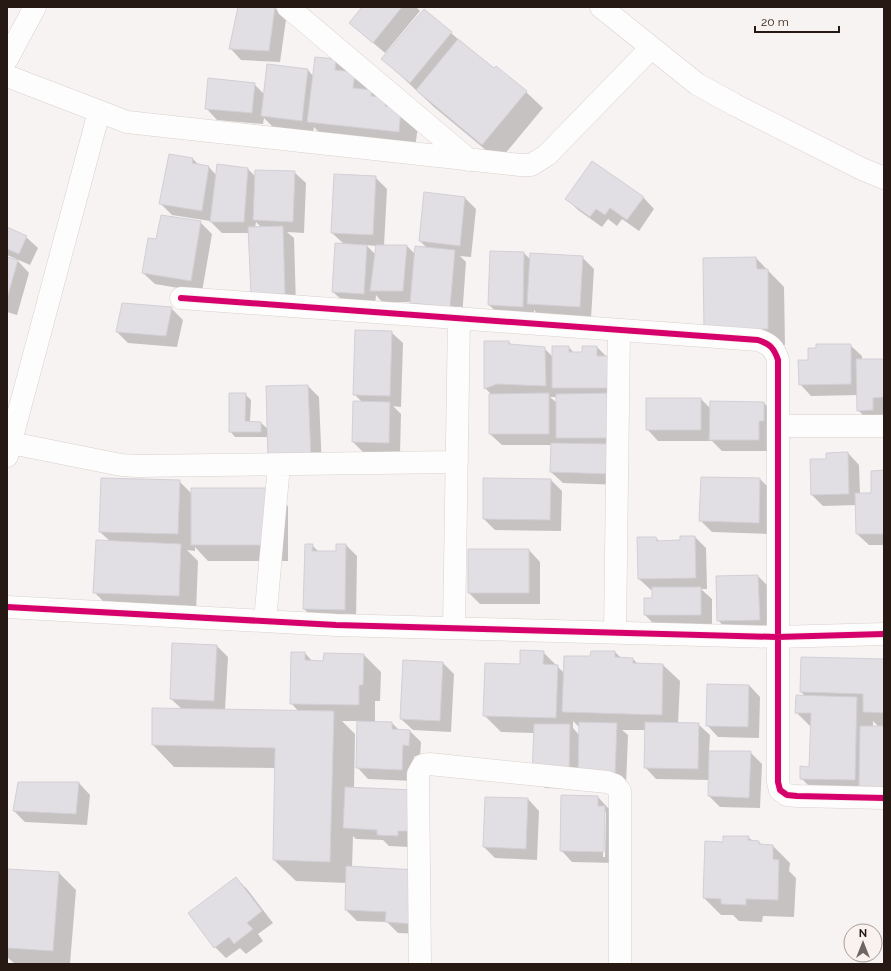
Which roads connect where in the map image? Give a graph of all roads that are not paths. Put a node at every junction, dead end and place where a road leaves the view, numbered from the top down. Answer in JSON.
{"nodes":[{"id":1,"x":35,"y":7,"type":"edge"},
{"id":2,"x":288,"y":7,"type":"edge"},
{"id":3,"x":601,"y":7,"type":"edge"},
{"id":4,"x":651,"y":48,"type":"junction"},
{"id":5,"x":7,"y":60,"type":"edge"},
{"id":6,"x":7,"y":76,"type":"edge"},
{"id":7,"x":99,"y":112,"type":"junction"},
{"id":8,"x":469,"y":160,"type":"junction"},
{"id":9,"x":884,"y":178,"type":"edge"},
{"id":10,"x":180,"y":298,"type":"dead end"},
{"id":11,"x":459,"y":318,"type":"junction"},
{"id":12,"x":619,"y":330,"type":"junction"},
{"id":13,"x":778,"y":426,"type":"junction"},
{"id":14,"x":884,"y":426,"type":"edge"},
{"id":15,"x":9,"y":450,"type":"edge"},
{"id":16,"x":457,"y":462,"type":"junction"},
{"id":17,"x":279,"y":464,"type":"junction"},
{"id":18,"x":7,"y":607,"type":"edge"},
{"id":19,"x":265,"y":621,"type":"junction"},
{"id":20,"x":454,"y":628,"type":"junction"},
{"id":21,"x":614,"y":632,"type":"junction"},
{"id":22,"x":884,"y":634,"type":"edge"},
{"id":23,"x":777,"y":637,"type":"junction"},
{"id":24,"x":884,"y":798,"type":"edge"},
{"id":25,"x":420,"y":964,"type":"edge"},
{"id":26,"x":620,"y":964,"type":"edge"}],
"edges":[{"from":1,"to":5,"type":"street"},
{"from":2,"to":8,"type":"street"},
{"from":3,"to":4,"type":"street"},
{"from":4,"to":8,"type":"street"},
{"from":4,"to":9,"type":"street"},
{"from":6,"to":7,"type":"street"},
{"from":7,"to":8,"type":"street"},
{"from":7,"to":15,"type":"street"},
{"from":10,"to":11,"type":"street"},
{"from":11,"to":12,"type":"street"},
{"from":11,"to":16,"type":"street"},
{"from":12,"to":13,"type":"street"},
{"from":12,"to":21,"type":"street"},
{"from":13,"to":14,"type":"street"},
{"from":13,"to":23,"type":"street"},
{"from":15,"to":17,"type":"street"},
{"from":16,"to":17,"type":"street"},
{"from":16,"to":20,"type":"street"},
{"from":17,"to":19,"type":"street"},
{"from":18,"to":19,"type":"street"},
{"from":19,"to":20,"type":"street"},
{"from":20,"to":21,"type":"street"},
{"from":21,"to":23,"type":"street"},
{"from":22,"to":23,"type":"street"},
{"from":23,"to":24,"type":"street"},
{"from":25,"to":26,"type":"street"}]}
